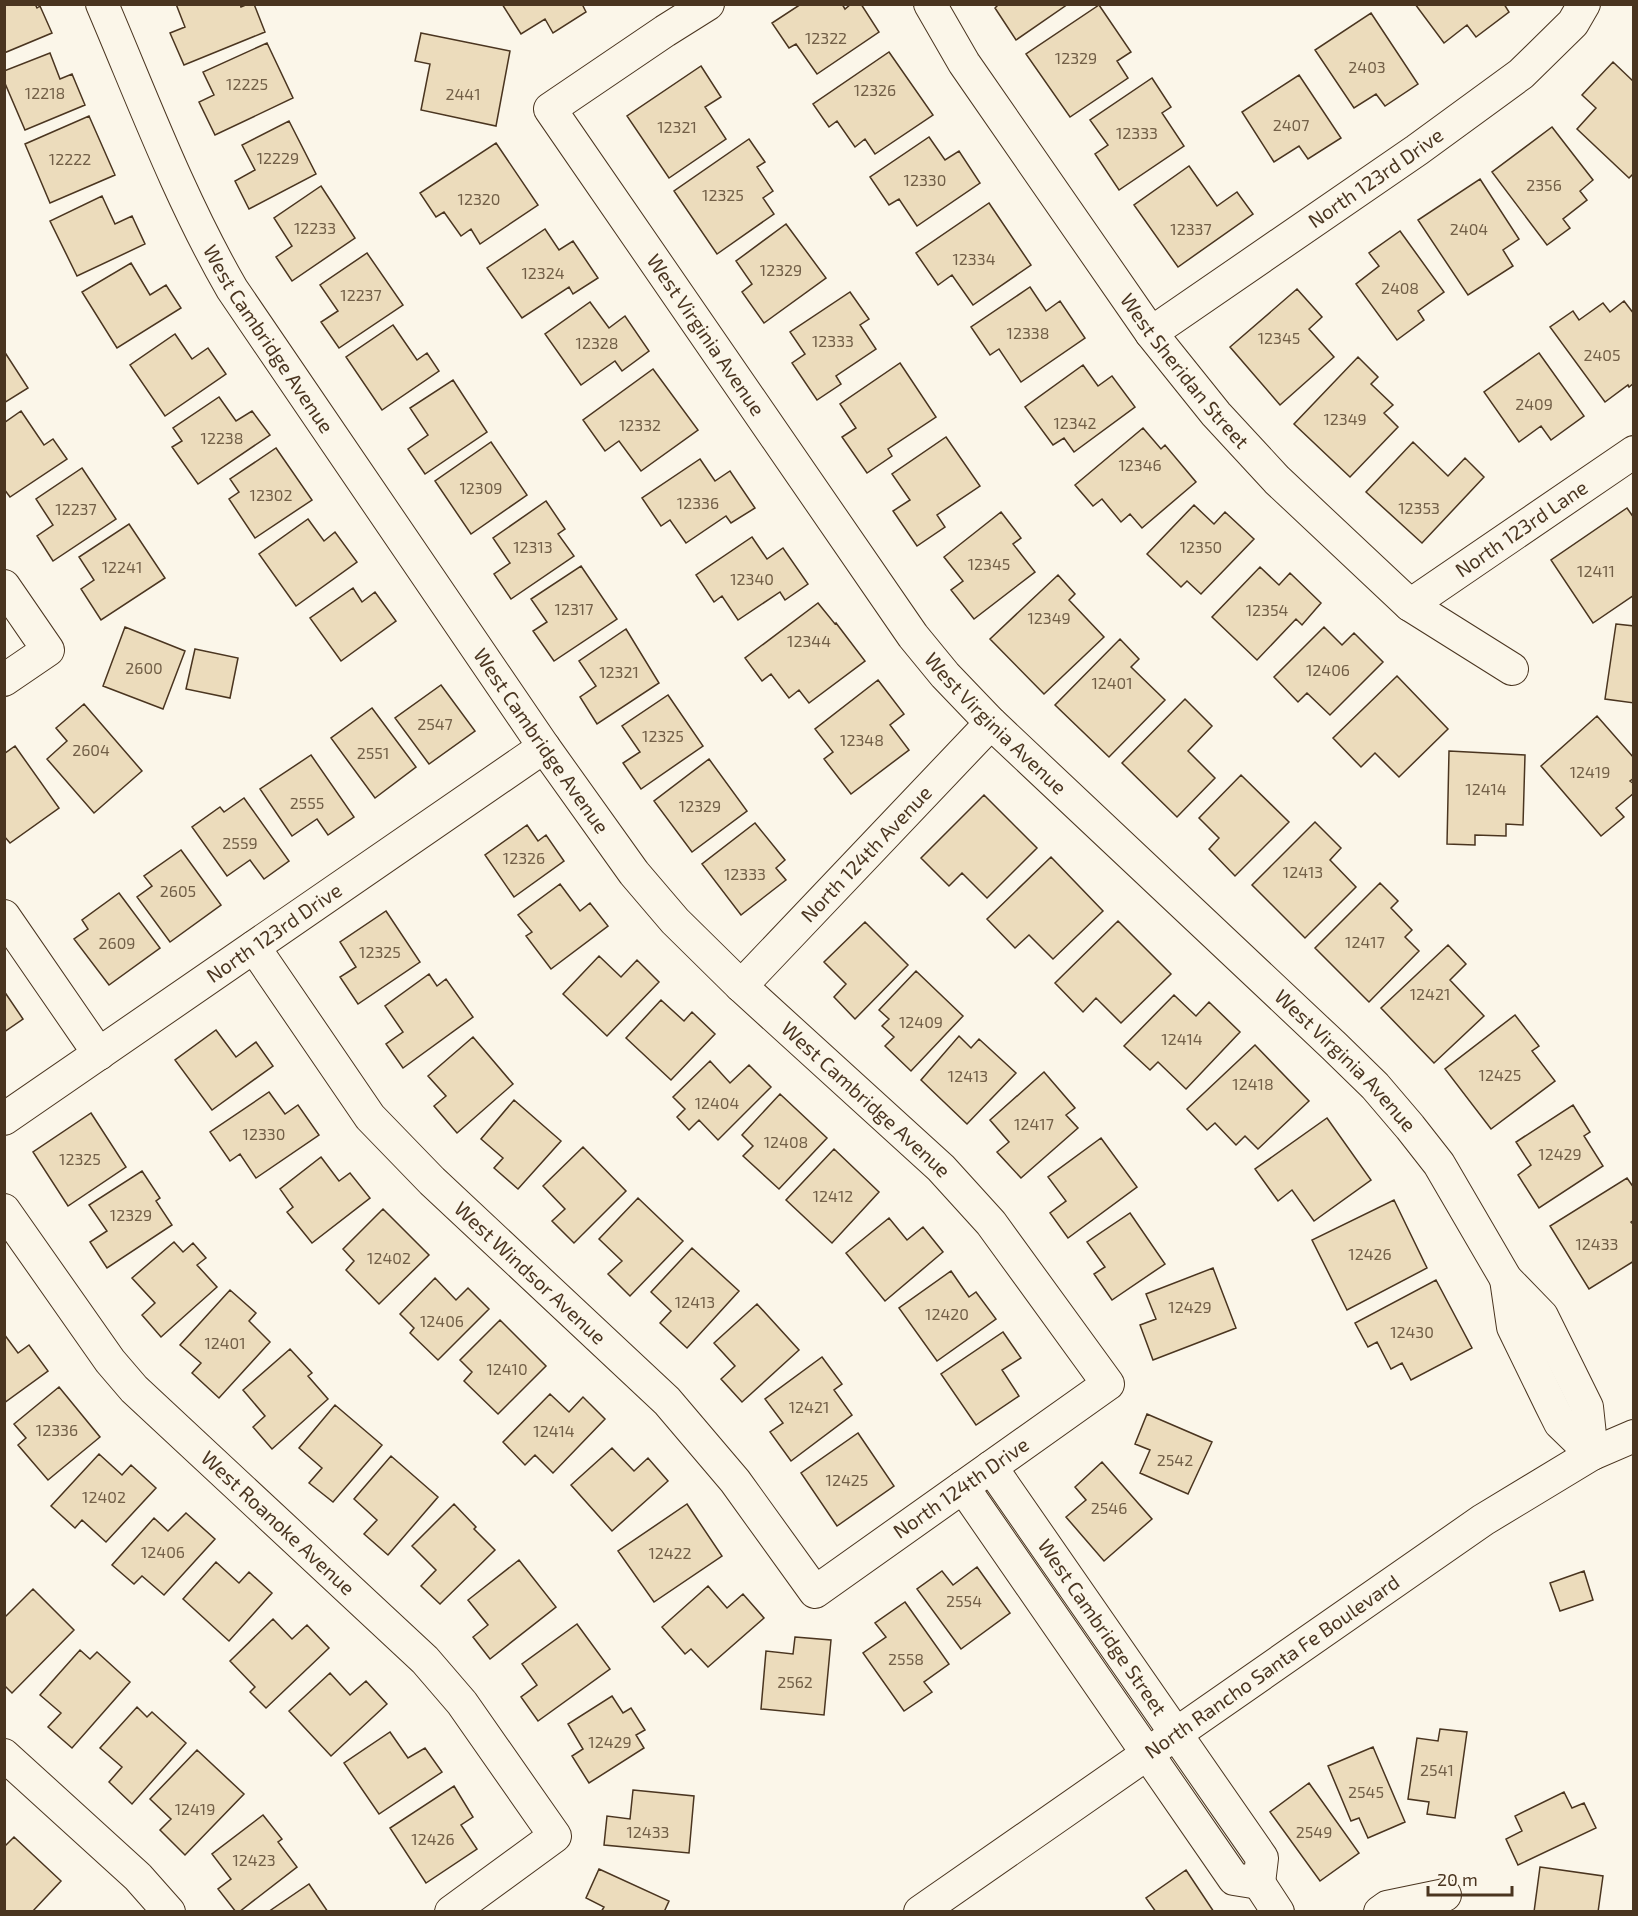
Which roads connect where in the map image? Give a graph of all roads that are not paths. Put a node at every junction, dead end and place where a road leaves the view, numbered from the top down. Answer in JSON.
{"nodes":[{"id":1,"x":102,"y":4,"type":"edge"},
{"id":2,"x":708,"y":4,"type":"edge"},
{"id":3,"x":930,"y":4,"type":"edge"},
{"id":4,"x":1584,"y":4,"type":"edge"},
{"id":5,"x":1151,"y":333,"type":"junction"},
{"id":6,"x":1634,"y":452,"type":"edge"},
{"id":7,"x":4,"y":586,"type":"edge"},
{"id":8,"x":1410,"y":605,"type":"junction"},
{"id":9,"x":1512,"y":669,"type":"dead end"},
{"id":10,"x":4,"y":680,"type":"edge"},
{"id":11,"x":991,"y":723,"type":"junction"},
{"id":12,"x":544,"y":747,"type":"junction"},
{"id":13,"x":4,"y":916,"type":"edge"},
{"id":14,"x":254,"y":947,"type":"junction"},
{"id":15,"x":741,"y":986,"type":"junction"},
{"id":16,"x":99,"y":1054,"type":"junction"},
{"id":17,"x":4,"y":1119,"type":"edge"},
{"id":18,"x":4,"y":1210,"type":"edge"},
{"id":19,"x":1108,"y":1384,"type":"joint"},
{"id":20,"x":1634,"y":1436,"type":"edge"},
{"id":21,"x":1592,"y":1454,"type":"junction"},
{"id":22,"x":991,"y":1467,"type":"junction"},
{"id":23,"x":963,"y":1487,"type":"junction"},
{"id":24,"x":815,"y":1592,"type":"joint"},
{"id":25,"x":1175,"y":1734,"type":"junction"},
{"id":26,"x":1147,"y":1753,"type":"junction"},
{"id":27,"x":4,"y":1755,"type":"edge"},
{"id":28,"x":1259,"y":1883,"type":"junction"},
{"id":29,"x":1445,"y":1895,"type":"dead end"},
{"id":30,"x":170,"y":1911,"type":"edge"},
{"id":31,"x":451,"y":1911,"type":"edge"},
{"id":32,"x":920,"y":1911,"type":"edge"},
{"id":33,"x":1278,"y":1911,"type":"edge"},
{"id":34,"x":1380,"y":1911,"type":"edge"}],
"edges":[{"from":1,"to":12,"type":"street","name":"West Cambridge Avenue"},
{"from":2,"to":11,"type":"street","name":"West Virginia Avenue"},
{"from":3,"to":5,"type":"street","name":"West Sheridan Street"},
{"from":4,"to":5,"type":"street","name":"North 123rd Drive"},
{"from":5,"to":8,"type":"street","name":"West Sheridan Street"},
{"from":6,"to":8,"type":"street","name":"North 123rd Lane"},
{"from":7,"to":10,"type":"street"},
{"from":8,"to":9,"type":"street","name":"West Sheridan Street"},
{"from":11,"to":15,"type":"street","name":"North 124th Avenue"},
{"from":11,"to":21,"type":"street","name":"West Virginia Avenue"},
{"from":12,"to":14,"type":"street","name":"North 123rd Drive"},
{"from":12,"to":15,"type":"street","name":"West Cambridge Avenue"},
{"from":13,"to":16,"type":"street"},
{"from":14,"to":16,"type":"street","name":"North 123rd Drive"},
{"from":14,"to":24,"type":"street","name":"West Windsor Avenue"},
{"from":15,"to":19,"type":"street","name":"West Cambridge Avenue"},
{"from":16,"to":17,"type":"street","name":"North 123rd Drive"},
{"from":18,"to":31,"type":"street","name":"West Roanoke Avenue"},
{"from":19,"to":22,"type":"street","name":"North 124th Drive"},
{"from":20,"to":21,"type":"street","name":"North Rancho Santa Fe Boulevard"},
{"from":21,"to":25,"type":"street","name":"North Rancho Santa Fe Boulevard"},
{"from":22,"to":23,"type":"street","name":"North 124th Drive"},
{"from":22,"to":25,"type":"street","name":"West Cambridge Street"},
{"from":23,"to":24,"type":"street","name":"North 124th Drive"},
{"from":23,"to":26,"type":"street","name":"West Cambridge Street"},
{"from":25,"to":26,"type":"street","name":"North Rancho Santa Fe Boulevard"},
{"from":25,"to":28,"type":"street","name":"West Cambridge Street"},
{"from":26,"to":28,"type":"street","name":"West Cambridge Street"},
{"from":26,"to":32,"type":"street","name":"North Rancho Santa Fe Boulevard"},
{"from":27,"to":30,"type":"street"},
{"from":28,"to":33,"type":"street"},
{"from":29,"to":34,"type":"street"}]}
